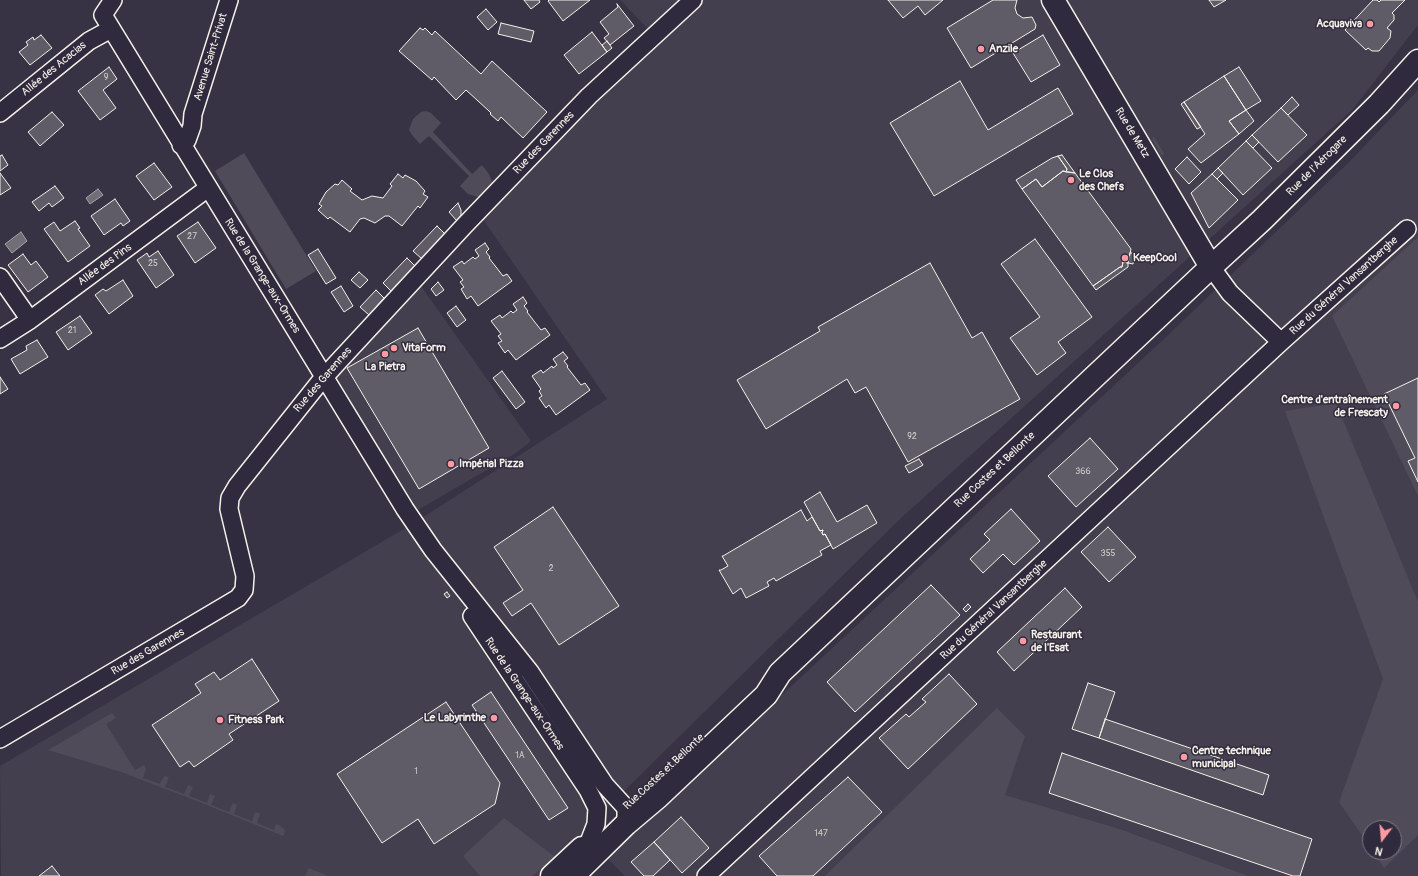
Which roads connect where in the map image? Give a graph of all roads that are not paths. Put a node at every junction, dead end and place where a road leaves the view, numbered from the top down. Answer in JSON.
{"nodes":[{"id":1,"x":113,"y":0,"type":"edge"},
{"id":2,"x":229,"y":0,"type":"edge"},
{"id":3,"x":693,"y":0,"type":"edge"},
{"id":4,"x":1053,"y":0,"type":"edge"},
{"id":5,"x":111,"y":30,"type":"junction"},
{"id":6,"x":1418,"y":61,"type":"edge"},
{"id":7,"x":0,"y":113,"type":"edge"},
{"id":8,"x":193,"y":114,"type":"junction"},
{"id":9,"x":172,"y":129,"type":"junction"},
{"id":10,"x":181,"y":145,"type":"junction"},
{"id":11,"x":208,"y":188,"type":"junction"},
{"id":12,"x":1406,"y":229,"type":"dead end"},
{"id":13,"x":1211,"y":267,"type":"junction"},
{"id":14,"x":0,"y":277,"type":"edge"},
{"id":15,"x":30,"y":320,"type":"junction"},
{"id":16,"x":0,"y":339,"type":"edge"},
{"id":17,"x":1280,"y":342,"type":"junction"},
{"id":18,"x":324,"y":378,"type":"junction"},
{"id":19,"x":432,"y":550,"type":"junction"},
{"id":20,"x":0,"y":739,"type":"edge"},
{"id":21,"x":626,"y":816,"type":"junction"},
{"id":22,"x":589,"y":842,"type":"junction"},
{"id":23,"x":576,"y":875,"type":"edge"},
{"id":24,"x":552,"y":876,"type":"edge"},
{"id":25,"x":706,"y":876,"type":"edge"}],
"edges":[{"from":1,"to":5,"type":"street","name":"Rue de la Grange-aux-Ormes"},
{"from":2,"to":8,"type":"street","name":"Avenue Saint-Privat"},
{"from":3,"to":18,"type":"street","name":"Rue des Garennes"},
{"from":4,"to":13,"type":"main road","name":"Rue de Metz"},
{"from":5,"to":7,"type":"street","name":"Allée des Acacias"},
{"from":5,"to":9,"type":"street","name":"Rue de la Grange-aux-Ormes"},
{"from":6,"to":13,"type":"main road","name":"Rue de l'Aérogare"},
{"from":8,"to":9,"type":"street","name":"Avenue Saint-Privat"},
{"from":8,"to":10,"type":"street","name":"Avenue Saint-Privat"},
{"from":9,"to":10,"type":"street","name":"Rue de la Grange-aux-Ormes"},
{"from":10,"to":11,"type":"street","name":"Rue de la Grange-aux-Ormes"},
{"from":11,"to":15,"type":"street","name":"Allée des Pins"},
{"from":11,"to":18,"type":"street","name":"Rue de la Grange-aux-Ormes"},
{"from":12,"to":17,"type":"street","name":"Rue du Général Vansantberghe"},
{"from":13,"to":17,"type":"street","name":"Rue du Général Vansantberghe"},
{"from":13,"to":21,"type":"main road","name":"Rue Costes et Bellonte"},
{"from":14,"to":15,"type":"street"},
{"from":15,"to":16,"type":"street","name":"Allée des Pins"},
{"from":17,"to":25,"type":"street","name":"Rue du Général Vansantberghe"},
{"from":18,"to":19,"type":"street","name":"Rue de la Grange-aux-Ormes"},
{"from":18,"to":20,"type":"street","name":"Rue des Garennes"},
{"from":19,"to":21,"type":"street","name":"Rue de la Grange-aux-Ormes"},
{"from":19,"to":22,"type":"street","name":"Rue de la Grange-aux-Ormes"},
{"from":21,"to":22,"type":"main road","name":"Rue Costes et Bellonte"},
{"from":21,"to":23,"type":"main road","name":"Rue Costes et Bellonte"},
{"from":22,"to":24,"type":"main road","name":"Rue Costes et Bellonte"}]}
